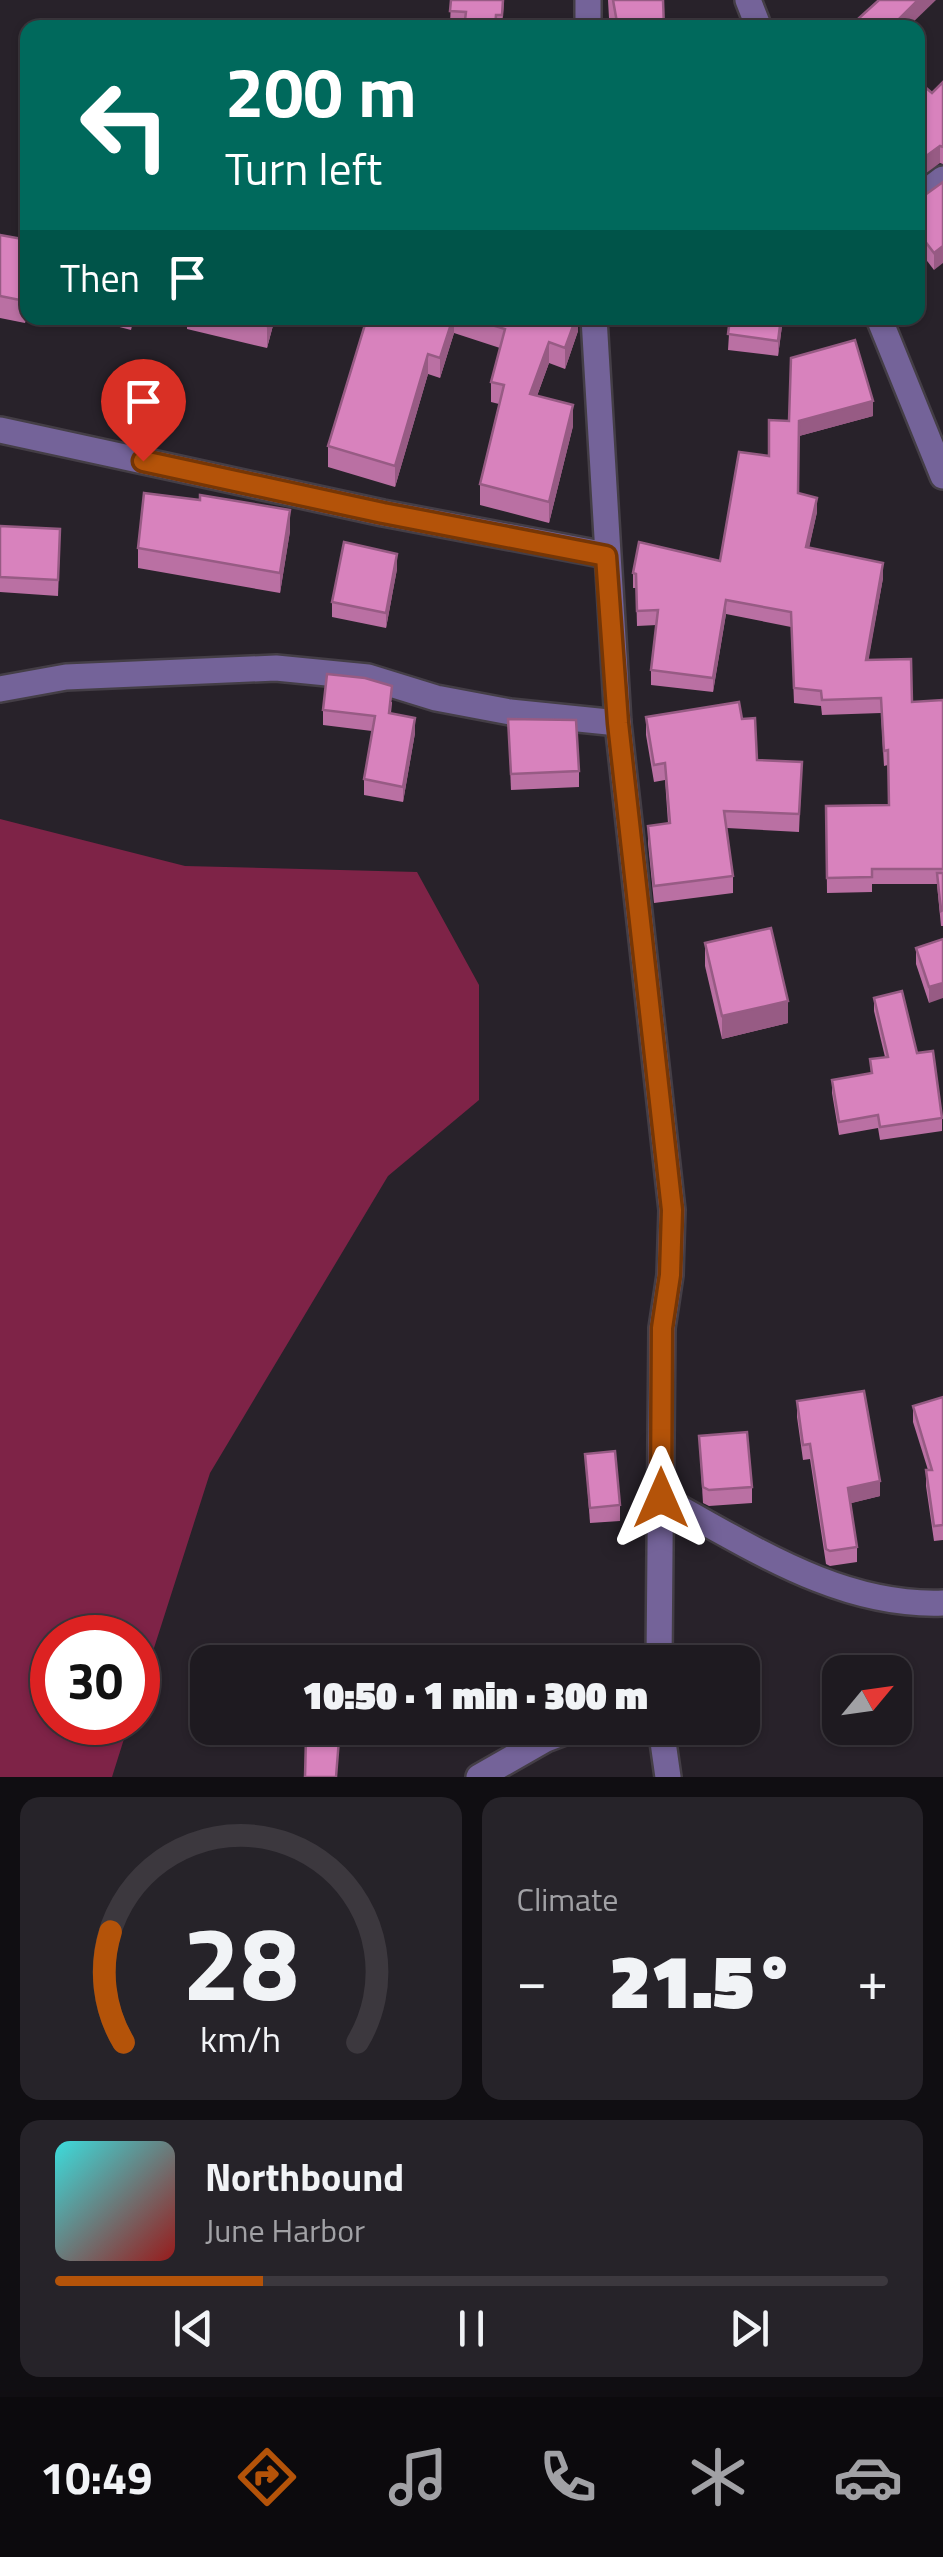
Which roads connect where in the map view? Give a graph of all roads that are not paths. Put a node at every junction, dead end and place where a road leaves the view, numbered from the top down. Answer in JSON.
{"nodes":[{"id":1,"x":594,"y":325,"type":"edge"},
{"id":2,"x":882,"y":325,"type":"edge"},
{"id":3,"x":0,"y":430,"type":"edge"},
{"id":4,"x":943,"y":476,"type":"edge"},
{"id":5,"x":606,"y":556,"type":"junction"},
{"id":6,"x":0,"y":689,"type":"edge"},
{"id":7,"x":618,"y":723,"type":"junction"},
{"id":8,"x":661,"y":1498,"type":"junction"},
{"id":9,"x":943,"y":1603,"type":"edge"},
{"id":10,"x":660,"y":1645,"type":"edge"},
{"id":11,"x":535,"y":1745,"type":"edge"},
{"id":12,"x":663,"y":1745,"type":"edge"},
{"id":13,"x":479,"y":1777,"type":"edge"},
{"id":14,"x":668,"y":1777,"type":"edge"}],
"edges":[{"from":1,"to":5,"type":"street"},
{"from":2,"to":4,"type":"street"},
{"from":3,"to":5,"type":"street"},
{"from":5,"to":7,"type":"street"},
{"from":6,"to":7,"type":"street"},
{"from":7,"to":8,"type":"street"},
{"from":8,"to":9,"type":"street"},
{"from":8,"to":10,"type":"street"},
{"from":11,"to":13,"type":"street"},
{"from":12,"to":14,"type":"street"}]}
